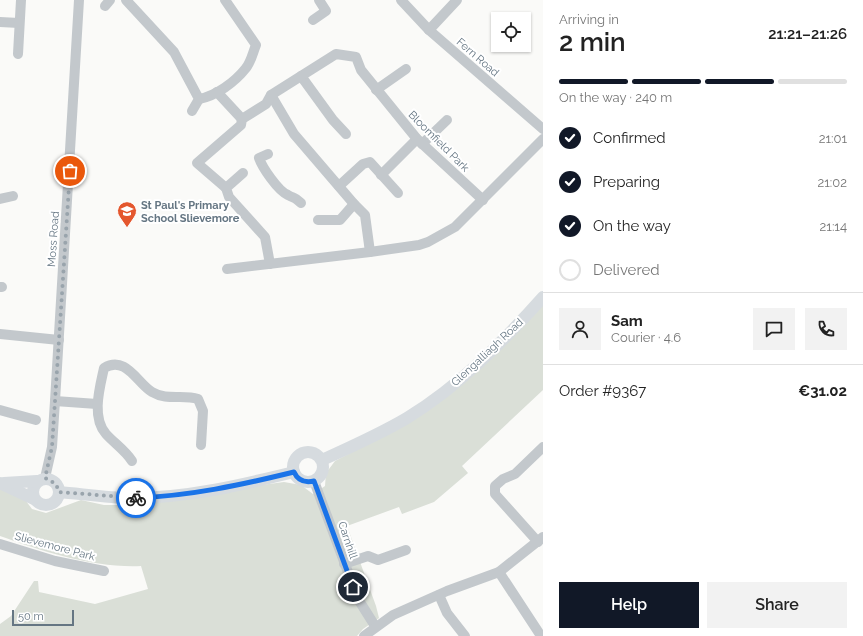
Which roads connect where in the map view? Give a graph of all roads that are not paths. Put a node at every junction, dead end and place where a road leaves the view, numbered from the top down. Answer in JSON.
{"nodes":[{"id":1,"x":21,"y":0,"type":"edge"},
{"id":2,"x":79,"y":0,"type":"edge"},
{"id":3,"x":126,"y":0,"type":"edge"},
{"id":4,"x":225,"y":0,"type":"edge"},
{"id":5,"x":319,"y":0,"type":"edge"},
{"id":6,"x":401,"y":0,"type":"edge"},
{"id":7,"x":457,"y":0,"type":"edge"},
{"id":8,"x":313,"y":20,"type":"dead end"},
{"id":9,"x":0,"y":22,"type":"edge"},
{"id":10,"x":19,"y":23,"type":"junction"},
{"id":11,"x":429,"y":30,"type":"junction"},
{"id":12,"x":18,"y":54,"type":"dead end"},
{"id":13,"x":406,"y":69,"type":"dead end"},
{"id":14,"x":301,"y":76,"type":"junction"},
{"id":15,"x":376,"y":90,"type":"junction"},
{"id":16,"x":217,"y":92,"type":"junction"},
{"id":17,"x":273,"y":97,"type":"junction"},
{"id":18,"x":199,"y":99,"type":"junction"},
{"id":19,"x":192,"y":111,"type":"dead end"},
{"id":20,"x":242,"y":119,"type":"junction"},
{"id":21,"x":448,"y":120,"type":"dead end"},
{"id":22,"x":543,"y":130,"type":"edge"},
{"id":23,"x":346,"y":134,"type":"dead end"},
{"id":24,"x":543,"y":139,"type":"edge"},
{"id":25,"x":419,"y":141,"type":"junction"},
{"id":26,"x":268,"y":154,"type":"dead end"},
{"id":27,"x":243,"y":173,"type":"dead end"},
{"id":28,"x":381,"y":175,"type":"junction"},
{"id":29,"x":338,"y":186,"type":"junction"},
{"id":30,"x":226,"y":188,"type":"junction"},
{"id":31,"x":398,"y":193,"type":"dead end"},
{"id":32,"x":13,"y":196,"type":"dead end"},
{"id":33,"x":0,"y":198,"type":"edge"},
{"id":34,"x":483,"y":200,"type":"junction"},
{"id":35,"x":301,"y":204,"type":"dead end"},
{"id":36,"x":354,"y":204,"type":"junction"},
{"id":37,"x":318,"y":220,"type":"dead end"},
{"id":38,"x":370,"y":252,"type":"junction"},
{"id":39,"x":270,"y":264,"type":"junction"},
{"id":40,"x":227,"y":269,"type":"dead end"},
{"id":41,"x":543,"y":297,"type":"edge"},
{"id":42,"x":0,"y":334,"type":"edge"},
{"id":43,"x":59,"y":340,"type":"junction"},
{"id":44,"x":55,"y":401,"type":"junction"},
{"id":45,"x":97,"y":404,"type":"junction"},
{"id":46,"x":0,"y":410,"type":"edge"},
{"id":47,"x":36,"y":420,"type":"dead end"},
{"id":48,"x":202,"y":445,"type":"dead end"},
{"id":49,"x":543,"y":447,"type":"edge"},
{"id":50,"x":322,"y":460,"type":"junction"},
{"id":51,"x":132,"y":461,"type":"dead end"},
{"id":52,"x":294,"y":472,"type":"junction"},
{"id":53,"x":41,"y":480,"type":"junction"},
{"id":54,"x":314,"y":481,"type":"junction"},
{"id":55,"x":0,"y":483,"type":"edge"},
{"id":56,"x":59,"y":492,"type":"junction"},
{"id":57,"x":34,"y":499,"type":"junction"},
{"id":58,"x":541,"y":539,"type":"edge"},
{"id":59,"x":1,"y":547,"type":"edge"},
{"id":60,"x":406,"y":550,"type":"dead end"},
{"id":61,"x":344,"y":564,"type":"junction"},
{"id":62,"x":104,"y":571,"type":"dead end"},
{"id":63,"x":499,"y":572,"type":"junction"},
{"id":64,"x":439,"y":595,"type":"junction"},
{"id":65,"x":375,"y":626,"type":"junction"},
{"id":66,"x":364,"y":636,"type":"edge"},
{"id":67,"x":465,"y":636,"type":"edge"},
{"id":68,"x":541,"y":636,"type":"edge"}],
"edges":[{"from":1,"to":10,"type":"street"},
{"from":2,"to":43,"type":"street","name":"Moss Road"},
{"from":3,"to":18,"type":"street"},
{"from":4,"to":16,"type":"street"},
{"from":5,"to":8,"type":"street"},
{"from":6,"to":11,"type":"street","name":"Fern Road"},
{"from":7,"to":11,"type":"street"},
{"from":9,"to":10,"type":"street"},
{"from":10,"to":12,"type":"street"},
{"from":11,"to":22,"type":"street","name":"Fern Road"},
{"from":13,"to":15,"type":"street"},
{"from":14,"to":15,"type":"street","name":"Bloomfield Park"},
{"from":14,"to":17,"type":"street"},
{"from":14,"to":23,"type":"street"},
{"from":15,"to":25,"type":"street","name":"Bloomfield Park"},
{"from":16,"to":18,"type":"street"},
{"from":16,"to":20,"type":"street"},
{"from":17,"to":20,"type":"street"},
{"from":17,"to":29,"type":"street"},
{"from":18,"to":19,"type":"street"},
{"from":20,"to":30,"type":"street"},
{"from":21,"to":25,"type":"street"},
{"from":24,"to":34,"type":"street"},
{"from":25,"to":28,"type":"street"},
{"from":25,"to":34,"type":"street","name":"Bloomfield Park"},
{"from":26,"to":35,"type":"street"},
{"from":27,"to":30,"type":"street"},
{"from":28,"to":29,"type":"street"},
{"from":28,"to":31,"type":"street"},
{"from":29,"to":36,"type":"street"},
{"from":30,"to":39,"type":"street"},
{"from":32,"to":33,"type":"street"},
{"from":34,"to":38,"type":"street"},
{"from":36,"to":37,"type":"street"},
{"from":36,"to":38,"type":"street"},
{"from":38,"to":39,"type":"street"},
{"from":39,"to":40,"type":"street"},
{"from":41,"to":50,"type":"main road","name":"Glengalliagh Road"},
{"from":42,"to":43,"type":"street"},
{"from":43,"to":44,"type":"street","name":"Moss Road"},
{"from":44,"to":45,"type":"street"},
{"from":44,"to":53,"type":"street","name":"Moss Road"},
{"from":45,"to":48,"type":"street"},
{"from":45,"to":51,"type":"street"},
{"from":46,"to":47,"type":"street"},
{"from":49,"to":58,"type":"street"},
{"from":50,"to":52,"type":"main road"},
{"from":50,"to":54,"type":"main road"},
{"from":52,"to":54,"type":"main road"},
{"from":52,"to":56,"type":"main road"},
{"from":53,"to":55,"type":"main road"},
{"from":53,"to":56,"type":"main road"},
{"from":53,"to":57,"type":"main road"},
{"from":54,"to":61,"type":"street","name":"Carnhill"},
{"from":55,"to":57,"type":"main road"},
{"from":56,"to":57,"type":"main road"},
{"from":58,"to":63,"type":"street"},
{"from":59,"to":62,"type":"street","name":"Slievemore Park"},
{"from":60,"to":61,"type":"street"},
{"from":61,"to":65,"type":"street","name":"Carnhill"},
{"from":63,"to":64,"type":"street"},
{"from":63,"to":68,"type":"street"},
{"from":64,"to":65,"type":"street"},
{"from":64,"to":67,"type":"street"},
{"from":65,"to":66,"type":"street"}]}
